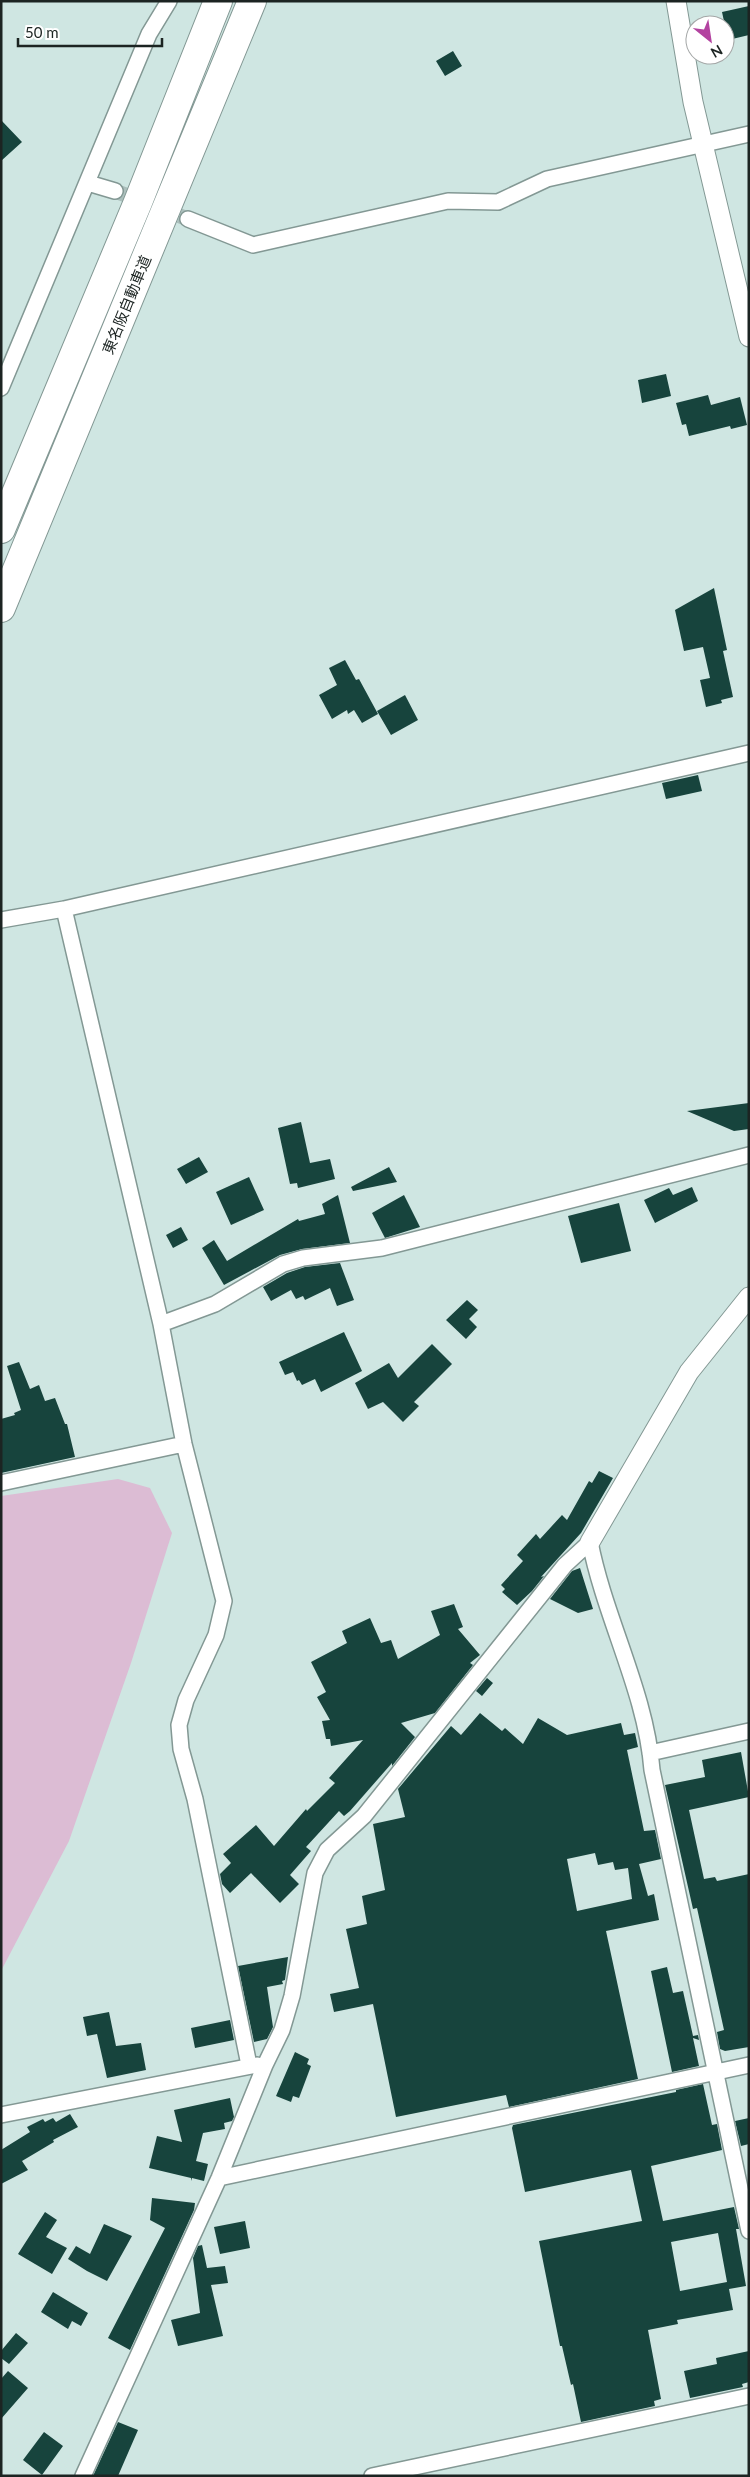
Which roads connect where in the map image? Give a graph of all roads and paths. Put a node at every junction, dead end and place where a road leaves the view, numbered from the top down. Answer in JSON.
{"nodes":[{"id":1,"x":169,"y":1,"type":"edge"},
{"id":2,"x":218,"y":1,"type":"edge"},
{"id":3,"x":252,"y":1,"type":"edge"},
{"id":4,"x":676,"y":1,"type":"edge"},
{"id":5,"x":749,"y":134,"type":"edge"},
{"id":6,"x":703,"y":144,"type":"junction"},
{"id":7,"x":88,"y":183,"type":"junction"},
{"id":8,"x":115,"y":191,"type":"tunnel mouth"},
{"id":9,"x":188,"y":219,"type":"tunnel mouth"},
{"id":10,"x":749,"y":337,"type":"edge"},
{"id":11,"x":1,"y":388,"type":"edge"},
{"id":12,"x":1,"y":529,"type":"edge"},
{"id":13,"x":1,"y":608,"type":"edge"},
{"id":14,"x":749,"y":752,"type":"edge"},
{"id":15,"x":64,"y":909,"type":"junction"},
{"id":16,"x":1,"y":920,"type":"edge"},
{"id":17,"x":749,"y":1155,"type":"edge"},
{"id":18,"x":749,"y":1297,"type":"edge"},
{"id":19,"x":161,"y":1324,"type":"junction"},
{"id":20,"x":184,"y":1444,"type":"junction"},
{"id":21,"x":1,"y":1483,"type":"edge"},
{"id":22,"x":590,"y":1542,"type":"junction"},
{"id":23,"x":749,"y":1731,"type":"edge"},
{"id":24,"x":650,"y":1753,"type":"junction"},
{"id":25,"x":249,"y":2065,"type":"junction"},
{"id":26,"x":265,"y":2065,"type":"junction"},
{"id":27,"x":749,"y":2066,"type":"edge"},
{"id":28,"x":716,"y":2072,"type":"junction"},
{"id":29,"x":1,"y":2115,"type":"edge"},
{"id":30,"x":219,"y":2178,"type":"junction"},
{"id":31,"x":749,"y":2231,"type":"edge"},
{"id":32,"x":749,"y":2396,"type":"edge"},
{"id":33,"x":83,"y":2476,"type":"edge"},
{"id":34,"x":372,"y":2476,"type":"edge"}],
"edges":[{"from":1,"to":7,"type":"street"},
{"from":2,"to":12,"type":"highway","name":"東名阪自動車道"},
{"from":3,"to":13,"type":"highway","name":"東名阪自動車道"},
{"from":4,"to":6,"type":"street"},
{"from":5,"to":6,"type":"street"},
{"from":6,"to":9,"type":"street"},
{"from":6,"to":10,"type":"street"},
{"from":7,"to":8,"type":"street"},
{"from":7,"to":11,"type":"street"},
{"from":14,"to":15,"type":"street"},
{"from":15,"to":16,"type":"street"},
{"from":15,"to":19,"type":"street"},
{"from":17,"to":19,"type":"street"},
{"from":18,"to":22,"type":"street"},
{"from":19,"to":20,"type":"street"},
{"from":20,"to":21,"type":"street"},
{"from":20,"to":25,"type":"street"},
{"from":22,"to":24,"type":"street"},
{"from":22,"to":26,"type":"street"},
{"from":23,"to":24,"type":"street"},
{"from":24,"to":28,"type":"street"},
{"from":25,"to":26,"type":"street"},
{"from":25,"to":29,"type":"street"},
{"from":26,"to":30,"type":"street"},
{"from":27,"to":28,"type":"street"},
{"from":28,"to":30,"type":"street"},
{"from":28,"to":31,"type":"street"},
{"from":30,"to":33,"type":"street"},
{"from":32,"to":34,"type":"street"}]}
